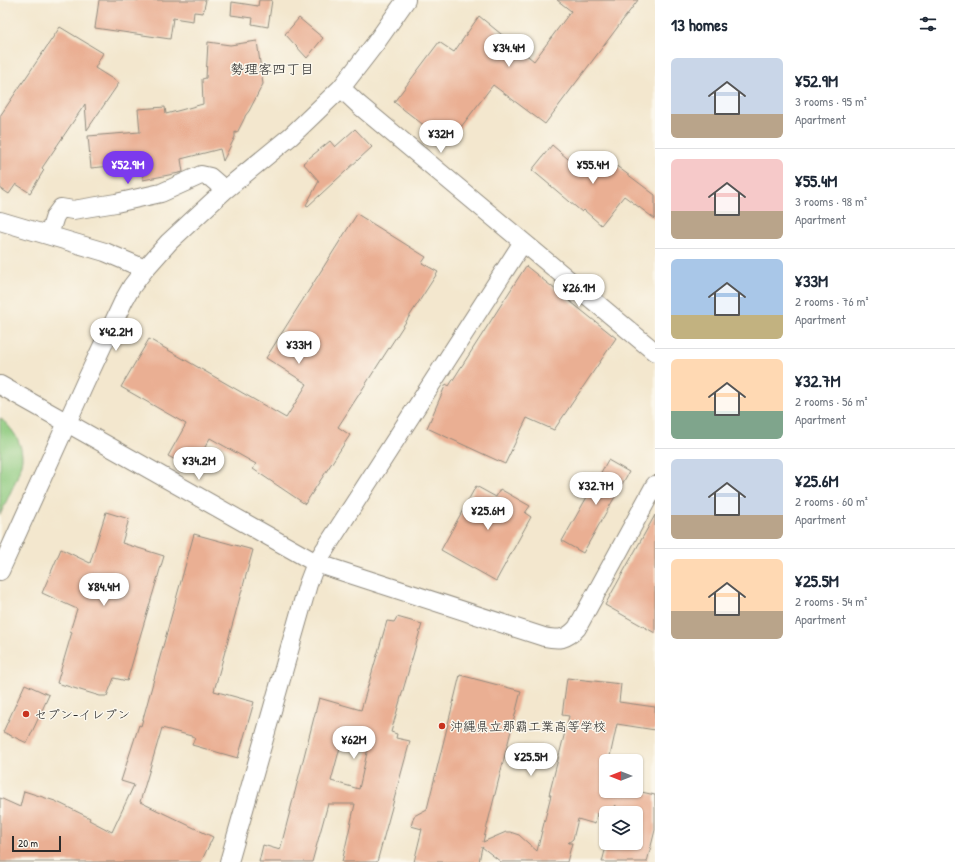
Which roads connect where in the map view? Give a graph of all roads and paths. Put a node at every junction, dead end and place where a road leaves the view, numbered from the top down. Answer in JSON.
{"nodes":[{"id":1,"x":406,"y":0,"type":"edge"},
{"id":2,"x":341,"y":88,"type":"junction"},
{"id":3,"x":225,"y":190,"type":"junction"},
{"id":4,"x":0,"y":222,"type":"edge"},
{"id":5,"x":49,"y":235,"type":"junction"},
{"id":6,"x":523,"y":242,"type":"junction"},
{"id":7,"x":145,"y":269,"type":"junction"},
{"id":8,"x":655,"y":352,"type":"edge"},
{"id":9,"x":0,"y":385,"type":"edge"},
{"id":10,"x":67,"y":423,"type":"junction"},
{"id":11,"x":655,"y":485,"type":"edge"},
{"id":12,"x":316,"y":563,"type":"junction"},
{"id":13,"x":0,"y":571,"type":"edge"},
{"id":14,"x":229,"y":862,"type":"edge"}],
"edges":[{"from":1,"to":2,"type":"street"},
{"from":2,"to":3,"type":"street"},
{"from":2,"to":6,"type":"street"},
{"from":3,"to":5,"type":"street"},
{"from":3,"to":7,"type":"street"},
{"from":4,"to":5,"type":"street"},
{"from":5,"to":7,"type":"street"},
{"from":6,"to":8,"type":"street"},
{"from":6,"to":12,"type":"street"},
{"from":7,"to":10,"type":"street"},
{"from":9,"to":10,"type":"street"},
{"from":10,"to":12,"type":"street"},
{"from":10,"to":13,"type":"street"},
{"from":11,"to":12,"type":"street"},
{"from":12,"to":14,"type":"street"}]}
